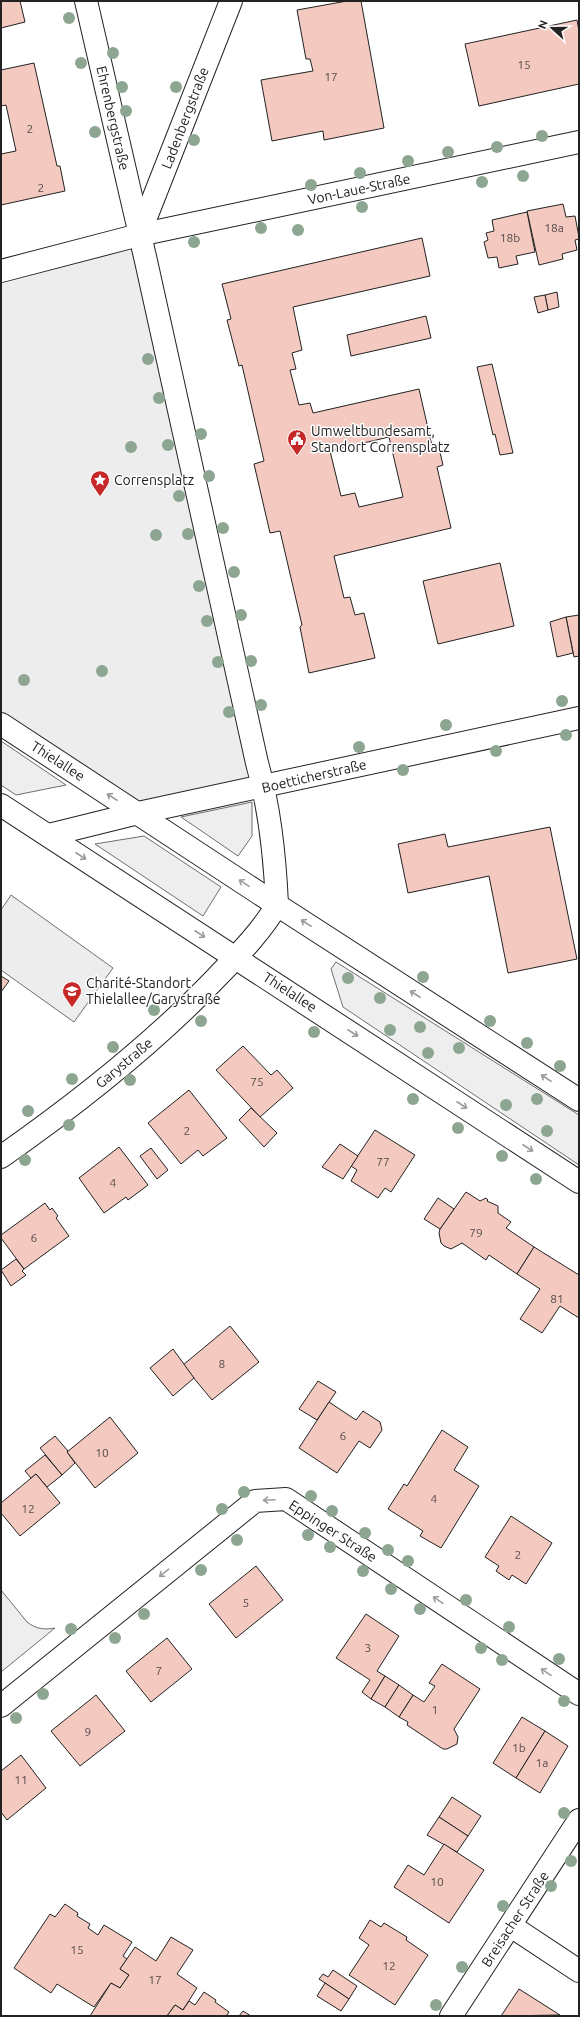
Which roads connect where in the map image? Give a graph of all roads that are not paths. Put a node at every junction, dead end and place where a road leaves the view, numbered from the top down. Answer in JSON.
{"nodes":[{"id":1,"x":86,"y":1,"type":"edge"},
{"id":2,"x":231,"y":1,"type":"edge"},
{"id":3,"x":579,"y":142,"type":"edge"},
{"id":4,"x":139,"y":235,"type":"junction"},
{"id":5,"x":1,"y":271,"type":"edge"},
{"id":6,"x":579,"y":718,"type":"edge"},
{"id":7,"x":1,"y":724,"type":"edge"},
{"id":8,"x":264,"y":787,"type":"junction"},
{"id":9,"x":1,"y":804,"type":"edge"},
{"id":10,"x":138,"y":814,"type":"junction"},
{"id":11,"x":49,"y":836,"type":"junction"},
{"id":12,"x":277,"y":905,"type":"junction"},
{"id":13,"x":236,"y":957,"type":"junction"},
{"id":14,"x":579,"y":1100,"type":"edge"},
{"id":15,"x":1,"y":1157,"type":"edge"},
{"id":16,"x":579,"y":1182,"type":"edge"},
{"id":17,"x":579,"y":1694,"type":"edge"},
{"id":18,"x":1,"y":1706,"type":"edge"},
{"id":19,"x":579,"y":1820,"type":"edge"},
{"id":20,"x":511,"y":1926,"type":"junction"},
{"id":21,"x":579,"y":1971,"type":"edge"},
{"id":22,"x":451,"y":2016,"type":"edge"}],
"edges":[{"from":1,"to":4,"type":"street","name":"Ehrenbergstraße"},
{"from":2,"to":4,"type":"street","name":"Ladenbergstraße"},
{"from":3,"to":4,"type":"street","name":"Von-Laue-Straße"},
{"from":4,"to":5,"type":"street"},
{"from":4,"to":8,"type":"street"},
{"from":6,"to":8,"type":"street","name":"Boetticherstraße"},
{"from":10,"to":7,"type":"street","name":"Thielallee","one_way":true},
{"from":8,"to":10,"type":"street","name":"Boetticherstraße"},
{"from":8,"to":12,"type":"street"},
{"from":9,"to":11,"type":"street","name":"Thielallee"},
{"from":10,"to":11,"type":"street","name":"Boetticherstraße"},
{"from":12,"to":10,"type":"street","name":"Thielallee","one_way":true},
{"from":11,"to":13,"type":"street","name":"Thielallee","one_way":true},
{"from":12,"to":13,"type":"street"},
{"from":14,"to":12,"type":"street","name":"Thielallee","one_way":true},
{"from":13,"to":15,"type":"street","name":"Garystraße"},
{"from":13,"to":16,"type":"street","name":"Thielallee","one_way":true},
{"from":17,"to":18,"type":"street","name":"Eppinger Straße","one_way":true},
{"from":19,"to":20,"type":"street","name":"Breisacher Straße"},
{"from":20,"to":21,"type":"street"},
{"from":20,"to":22,"type":"street","name":"Breisacher Straße"}]}
